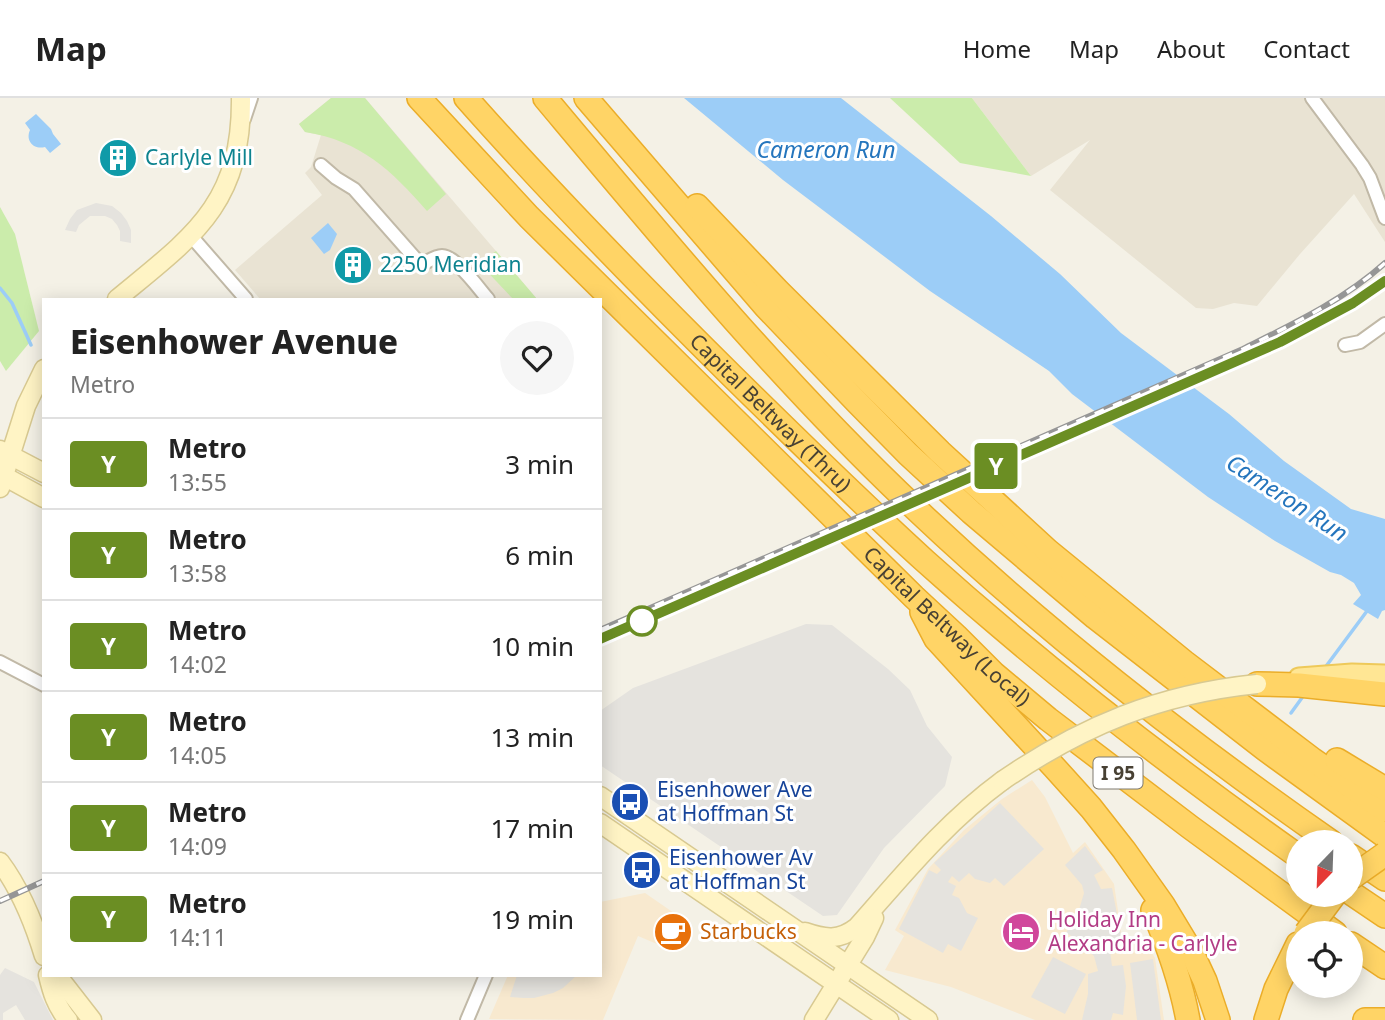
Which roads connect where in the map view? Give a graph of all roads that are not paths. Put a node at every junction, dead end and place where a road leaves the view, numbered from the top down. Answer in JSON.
{"nodes":[{"id":1,"x":232,"y":98,"type":"edge"},
{"id":2,"x":241,"y":98,"type":"edge"},
{"id":3,"x":251,"y":98,"type":"edge"},
{"id":4,"x":419,"y":98,"type":"edge"},
{"id":5,"x":466,"y":98,"type":"edge"},
{"id":6,"x":545,"y":98,"type":"edge"},
{"id":7,"x":1312,"y":98,"type":"edge"},
{"id":8,"x":587,"y":99,"type":"edge"},
{"id":9,"x":239,"y":132,"type":"junction"},
{"id":10,"x":321,"y":165,"type":"dead end"},
{"id":11,"x":1385,"y":218,"type":"edge"},
{"id":12,"x":191,"y":236,"type":"junction"},
{"id":13,"x":118,"y":298,"type":"edge"},
{"id":14,"x":245,"y":298,"type":"edge"},
{"id":15,"x":487,"y":298,"type":"edge"},
{"id":16,"x":1385,"y":324,"type":"edge"},
{"id":17,"x":1345,"y":345,"type":"dead end"},
{"id":18,"x":42,"y":373,"type":"edge"},
{"id":19,"x":5,"y":453,"type":"edge"},
{"id":20,"x":42,"y":472,"type":"edge"},
{"id":21,"x":1,"y":479,"type":"edge"},
{"id":22,"x":42,"y":497,"type":"edge"},
{"id":23,"x":914,"y":597,"type":"junction"},
{"id":24,"x":0,"y":662,"type":"edge"},
{"id":25,"x":1184,"y":662,"type":"junction"},
{"id":26,"x":1385,"y":676,"type":"edge"},
{"id":27,"x":42,"y":684,"type":"edge"},
{"id":28,"x":1257,"y":684,"type":"junction"},
{"id":29,"x":1385,"y":694,"type":"edge"},
{"id":30,"x":1385,"y":789,"type":"edge"},
{"id":31,"x":602,"y":797,"type":"edge"},
{"id":32,"x":1385,"y":810,"type":"edge"},
{"id":33,"x":602,"y":823,"type":"edge"},
{"id":34,"x":1314,"y":830,"type":"edge"},
{"id":35,"x":1385,"y":836,"type":"edge"},
{"id":36,"x":1286,"y":848,"type":"edge"},
{"id":37,"x":1124,"y":850,"type":"junction"},
{"id":38,"x":1385,"y":854,"type":"edge"},
{"id":39,"x":0,"y":862,"type":"edge"},
{"id":40,"x":1363,"y":864,"type":"edge"},
{"id":41,"x":1363,"y":870,"type":"edge"},
{"id":42,"x":1385,"y":879,"type":"edge"},
{"id":43,"x":888,"y":893,"type":"junction"},
{"id":44,"x":1363,"y":901,"type":"edge"},
{"id":45,"x":1385,"y":916,"type":"edge"},
{"id":46,"x":776,"y":918,"type":"junction"},
{"id":47,"x":1319,"y":921,"type":"edge"},
{"id":48,"x":42,"y":949,"type":"edge"},
{"id":49,"x":1363,"y":952,"type":"edge"},
{"id":50,"x":848,"y":966,"type":"junction"},
{"id":51,"x":1385,"y":967,"type":"edge"},
{"id":52,"x":1286,"y":969,"type":"edge"},
{"id":53,"x":48,"y":977,"type":"edge"},
{"id":54,"x":59,"y":977,"type":"edge"},
{"id":55,"x":485,"y":977,"type":"edge"},
{"id":56,"x":837,"y":985,"type":"junction"},
{"id":57,"x":68,"y":1020,"type":"edge"},
{"id":58,"x":92,"y":1020,"type":"edge"},
{"id":59,"x":467,"y":1020,"type":"edge"},
{"id":60,"x":814,"y":1020,"type":"edge"},
{"id":61,"x":889,"y":1020,"type":"edge"},
{"id":62,"x":928,"y":1020,"type":"edge"},
{"id":63,"x":1188,"y":1020,"type":"edge"},
{"id":64,"x":1218,"y":1020,"type":"edge"},
{"id":65,"x":1266,"y":1020,"type":"edge"},
{"id":66,"x":1365,"y":1020,"type":"edge"},
{"id":67,"x":1384,"y":1020,"type":"edge"}],
"edges":[{"from":1,"to":9,"type":"street"},
{"from":2,"to":9,"type":"main road"},
{"from":3,"to":9,"type":"street"},
{"from":4,"to":23,"type":"highway","name":"Capital Beltway (Local)","number":"I 95"},
{"from":5,"to":36,"type":"highway","name":"Capital Beltway (Thru)","number":"I 95"},
{"from":6,"to":34,"type":"highway","name":"Capital Beltway (Thru)"},
{"from":7,"to":11,"type":"street"},
{"from":8,"to":25,"type":"highway"},
{"from":8,"to":35,"type":"highway"},
{"from":9,"to":12,"type":"main road"},
{"from":10,"to":15,"type":"street"},
{"from":12,"to":13,"type":"main road"},
{"from":12,"to":14,"type":"street"},
{"from":16,"to":17,"type":"street"},
{"from":18,"to":19,"type":"main road"},
{"from":19,"to":20,"type":"main road"},
{"from":19,"to":21,"type":"main road"},
{"from":21,"to":22,"type":"main road"},
{"from":23,"to":37,"type":"highway"},
{"from":23,"to":47,"type":"highway","name":"Capital Beltway (Local)","number":"I 95"},
{"from":24,"to":27,"type":"street"},
{"from":25,"to":30,"type":"highway"},
{"from":25,"to":32,"type":"highway"},
{"from":26,"to":28,"type":"main road"},
{"from":28,"to":29,"type":"highway"},
{"from":28,"to":43,"type":"main road","bridge":true},
{"from":31,"to":46,"type":"main road"},
{"from":33,"to":56,"type":"main road"},
{"from":37,"to":63,"type":"highway"},
{"from":37,"to":64,"type":"highway"},
{"from":38,"to":41,"type":"highway","bridge":true},
{"from":39,"to":48,"type":"main road"},
{"from":40,"to":42,"type":"highway"},
{"from":43,"to":46,"type":"main road"},
{"from":43,"to":50,"type":"main road"},
{"from":44,"to":45,"type":"highway"},
{"from":46,"to":50,"type":"main road"},
{"from":49,"to":51,"type":"highway"},
{"from":50,"to":56,"type":"main road"},
{"from":50,"to":62,"type":"main road"},
{"from":52,"to":65,"type":"highway"},
{"from":53,"to":57,"type":"main road"},
{"from":54,"to":58,"type":"main road"},
{"from":55,"to":59,"type":"street"},
{"from":56,"to":60,"type":"main road"},
{"from":56,"to":61,"type":"main road"},
{"from":66,"to":67,"type":"highway"}]}
